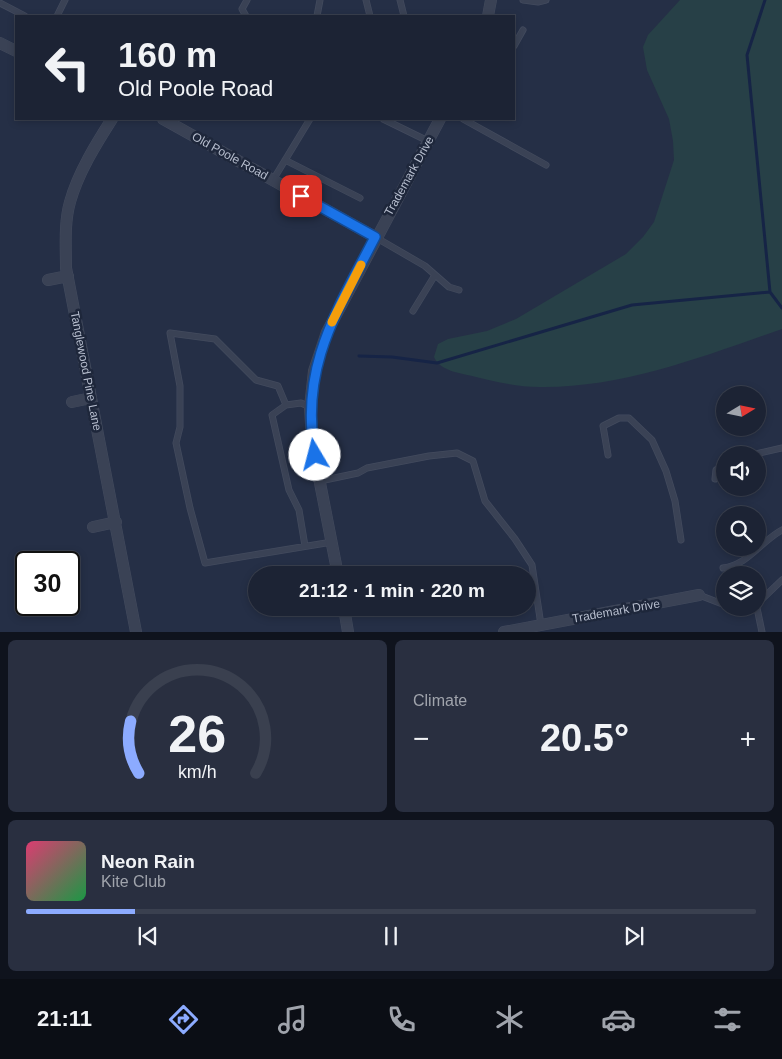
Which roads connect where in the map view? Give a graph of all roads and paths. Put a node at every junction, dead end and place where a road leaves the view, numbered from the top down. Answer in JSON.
{"nodes":[{"id":1,"x":65,"y":0,"type":"edge"},
{"id":2,"x":247,"y":0,"type":"edge"},
{"id":3,"x":320,"y":0,"type":"edge"},
{"id":4,"x":366,"y":0,"type":"edge"},
{"id":5,"x":400,"y":0,"type":"edge"},
{"id":6,"x":491,"y":0,"type":"edge"},
{"id":7,"x":523,"y":0,"type":"edge"},
{"id":8,"x":546,"y":0,"type":"edge"},
{"id":9,"x":0,"y":3,"type":"edge"},
{"id":10,"x":23,"y":15,"type":"edge"},
{"id":11,"x":58,"y":15,"type":"edge"},
{"id":12,"x":245,"y":15,"type":"edge"},
{"id":13,"x":317,"y":15,"type":"edge"},
{"id":14,"x":370,"y":15,"type":"edge"},
{"id":15,"x":404,"y":15,"type":"edge"},
{"id":16,"x":488,"y":15,"type":"edge"},
{"id":17,"x":523,"y":30,"type":"dead end"},
{"id":18,"x":0,"y":43,"type":"edge"},
{"id":19,"x":515,"y":44,"type":"edge"},
{"id":20,"x":15,"y":50,"type":"edge"},
{"id":21,"x":111,"y":120,"type":"edge"},
{"id":22,"x":164,"y":120,"type":"edge"},
{"id":23,"x":309,"y":120,"type":"edge"},
{"id":24,"x":385,"y":120,"type":"edge"},
{"id":25,"x":439,"y":120,"type":"edge"},
{"id":26,"x":472,"y":121,"type":"edge"},
{"id":27,"x":428,"y":141,"type":"junction"},
{"id":28,"x":285,"y":160,"type":"junction"},
{"id":29,"x":546,"y":166,"type":"dead end"},
{"id":30,"x":274,"y":180,"type":"junction"},
{"id":31,"x":360,"y":198,"type":"dead end"},
{"id":32,"x":375,"y":237,"type":"junction"},
{"id":33,"x":68,"y":276,"type":"junction"},
{"id":34,"x":436,"y":276,"type":"junction"},
{"id":35,"x":48,"y":280,"type":"dead end"},
{"id":36,"x":459,"y":290,"type":"dead end"},
{"id":37,"x":413,"y":310,"type":"dead end"},
{"id":38,"x":91,"y":398,"type":"junction"},
{"id":39,"x":72,"y":402,"type":"dead end"},
{"id":40,"x":286,"y":405,"type":"junction"},
{"id":41,"x":310,"y":407,"type":"junction"},
{"id":42,"x":782,"y":448,"type":"edge"},
{"id":43,"x":766,"y":452,"type":"edge"},
{"id":44,"x":608,"y":455,"type":"dead end"},
{"id":45,"x":716,"y":470,"type":"edge"},
{"id":46,"x":715,"y":479,"type":"dead end"},
{"id":47,"x":320,"y":482,"type":"junction"},
{"id":48,"x":116,"y":522,"type":"junction"},
{"id":49,"x":93,"y":527,"type":"dead end"},
{"id":50,"x":782,"y":530,"type":"edge"},
{"id":51,"x":681,"y":540,"type":"dead end"},
{"id":52,"x":332,"y":542,"type":"junction"},
{"id":53,"x":305,"y":546,"type":"junction"},
{"id":54,"x":336,"y":566,"type":"edge"},
{"id":55,"x":735,"y":566,"type":"edge"},
{"id":56,"x":782,"y":580,"type":"edge"},
{"id":57,"x":766,"y":595,"type":"edge"},
{"id":58,"x":699,"y":596,"type":"joint"},
{"id":59,"x":716,"y":602,"type":"edge"},
{"id":60,"x":345,"y":616,"type":"edge"},
{"id":61,"x":758,"y":616,"type":"edge"},
{"id":62,"x":542,"y":625,"type":"junction"},
{"id":63,"x":136,"y":632,"type":"edge"},
{"id":64,"x":348,"y":632,"type":"edge"},
{"id":65,"x":504,"y":632,"type":"edge"},
{"id":66,"x":762,"y":632,"type":"edge"}],
"edges":[{"from":1,"to":11,"type":"lane"},
{"from":2,"to":12,"type":"lane"},
{"from":3,"to":13,"type":"lane"},
{"from":4,"to":14,"type":"lane"},
{"from":5,"to":15,"type":"lane"},
{"from":6,"to":16,"type":"street"},
{"from":7,"to":8,"type":"lane"},
{"from":9,"to":10,"type":"lane"},
{"from":17,"to":19,"type":"lane"},
{"from":18,"to":20,"type":"street"},
{"from":21,"to":33,"type":"street","name":"Tanglewood Pine Lane"},
{"from":22,"to":30,"type":"street","name":"Old Poole Road"},
{"from":23,"to":28,"type":"lane"},
{"from":24,"to":27,"type":"lane"},
{"from":25,"to":27,"type":"street","name":"Trademark Drive"},
{"from":26,"to":29,"type":"lane"},
{"from":27,"to":32,"type":"street","name":"Trademark Drive"},
{"from":28,"to":30,"type":"lane"},
{"from":28,"to":31,"type":"lane"},
{"from":30,"to":32,"type":"street","name":"Old Poole Road"},
{"from":32,"to":34,"type":"lane"},
{"from":32,"to":41,"type":"street","name":"Trademark Drive"},
{"from":33,"to":35,"type":"street"},
{"from":33,"to":38,"type":"street","name":"Tanglewood Pine Lane"},
{"from":34,"to":36,"type":"lane"},
{"from":34,"to":37,"type":"lane"},
{"from":38,"to":39,"type":"street"},
{"from":38,"to":48,"type":"street","name":"Tanglewood Pine Lane"},
{"from":40,"to":41,"type":"lane"},
{"from":40,"to":53,"type":"lane"},
{"from":40,"to":53,"type":"lane"},
{"from":41,"to":47,"type":"street","name":"Trademark Drive"},
{"from":42,"to":43,"type":"lane"},
{"from":44,"to":51,"type":"lane"},
{"from":45,"to":46,"type":"lane"},
{"from":47,"to":52,"type":"street","name":"Trademark Drive"},
{"from":47,"to":62,"type":"lane"},
{"from":48,"to":49,"type":"street"},
{"from":48,"to":63,"type":"street","name":"Tanglewood Pine Lane"},
{"from":50,"to":55,"type":"lane"},
{"from":52,"to":53,"type":"lane"},
{"from":52,"to":54,"type":"street","name":"Trademark Drive"},
{"from":56,"to":57,"type":"lane"},
{"from":58,"to":59,"type":"lane"},
{"from":58,"to":62,"type":"street","name":"Trademark Drive"},
{"from":60,"to":64,"type":"street"},
{"from":61,"to":66,"type":"lane"},
{"from":62,"to":65,"type":"street","name":"Trademark Drive"}]}
